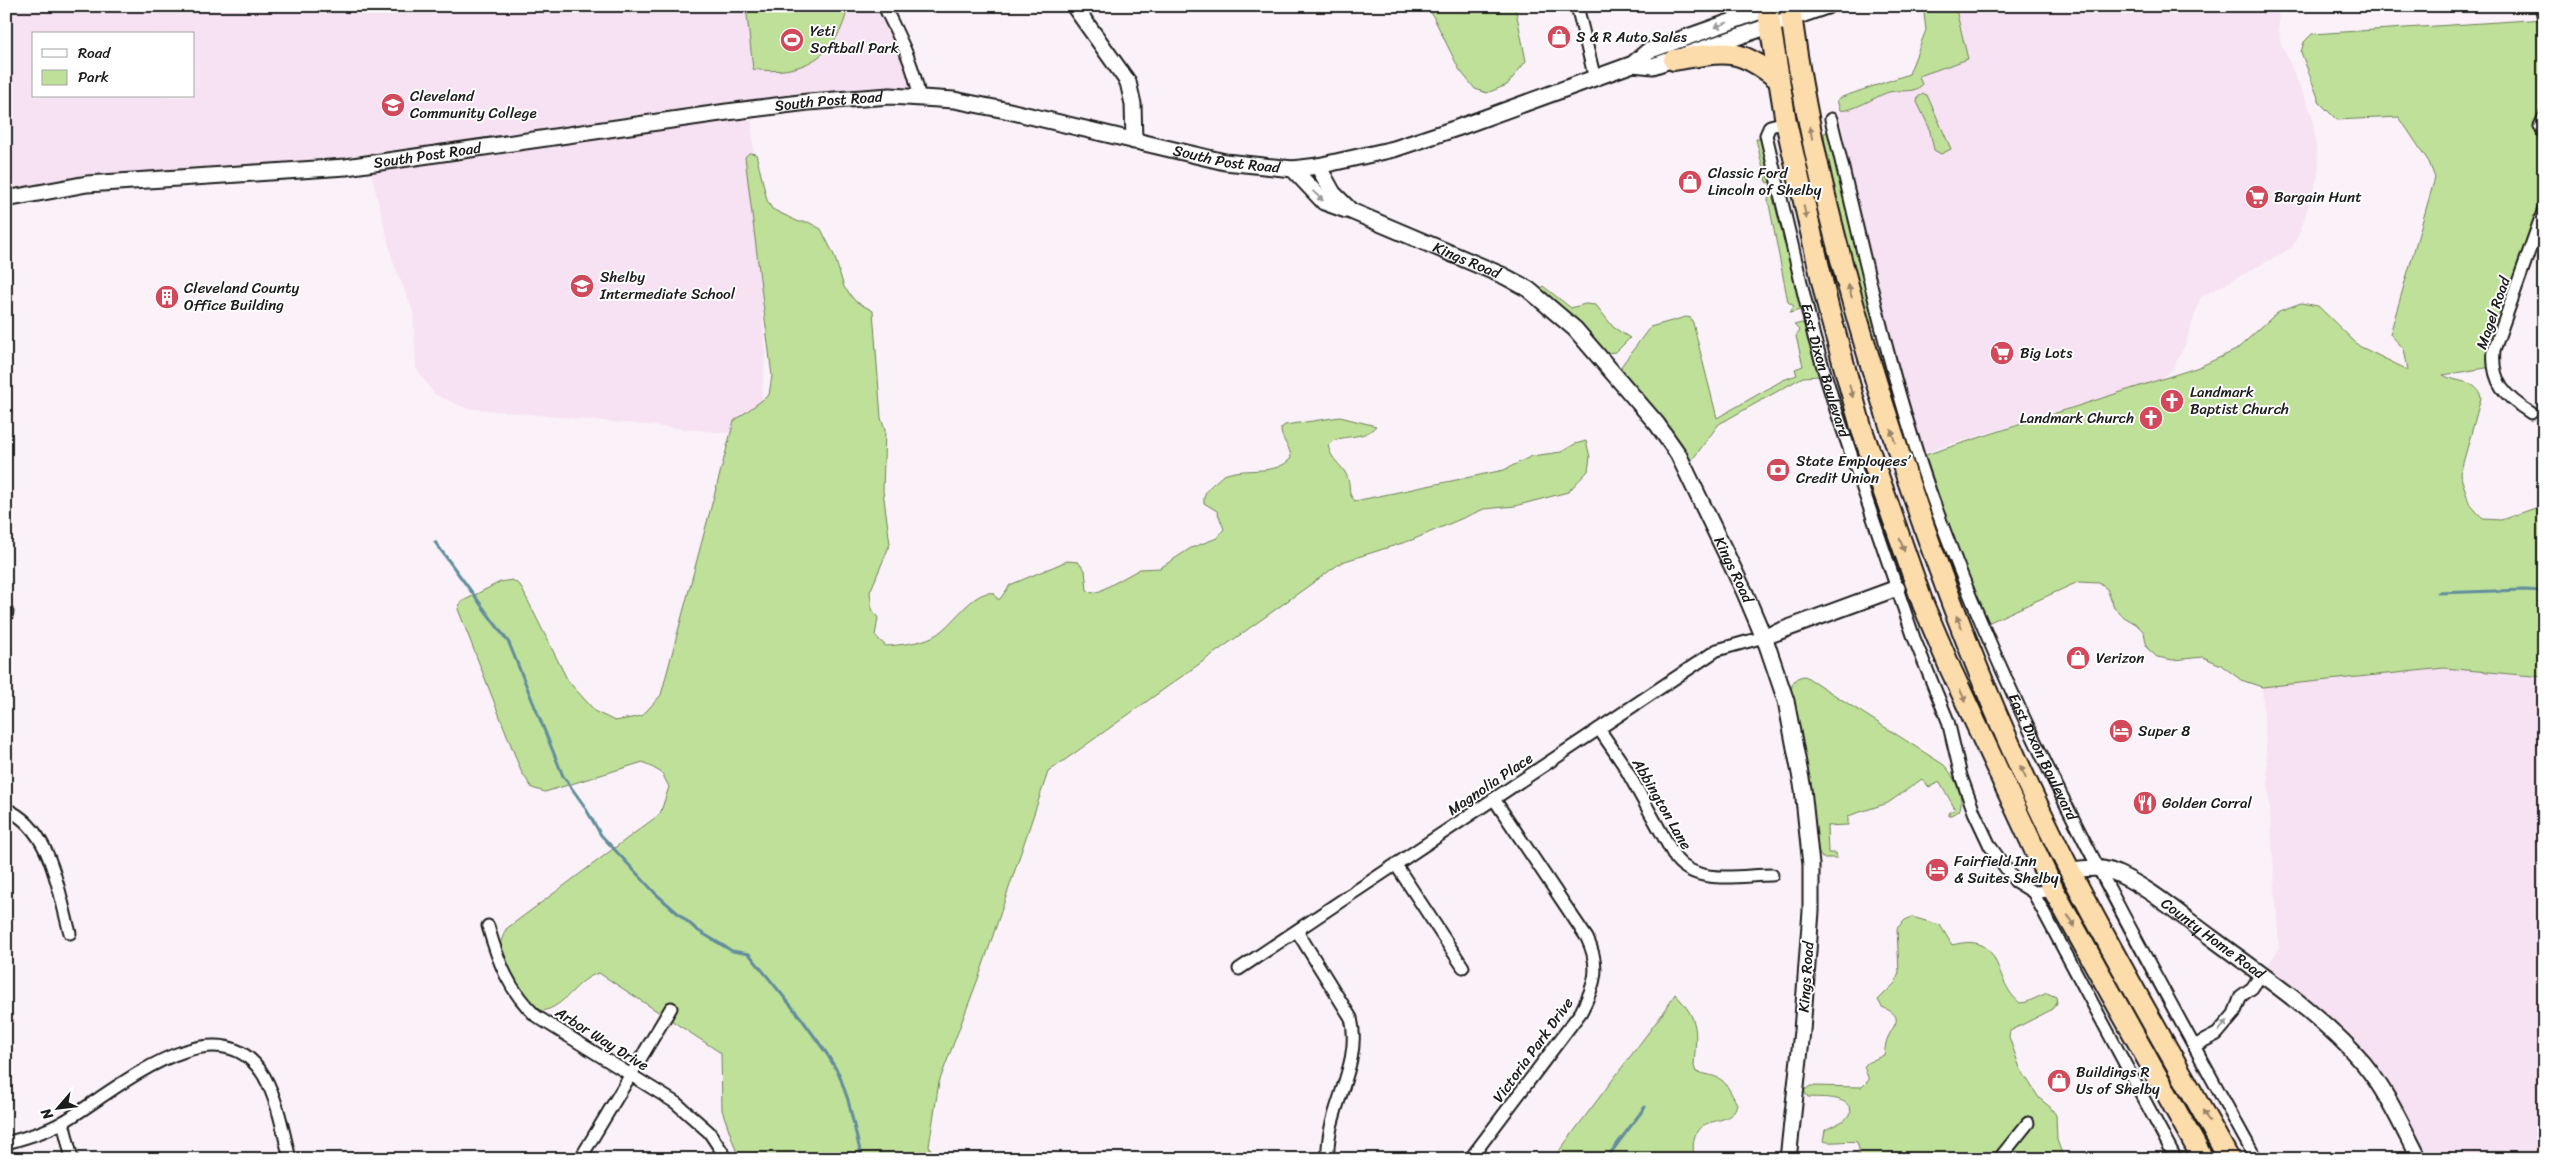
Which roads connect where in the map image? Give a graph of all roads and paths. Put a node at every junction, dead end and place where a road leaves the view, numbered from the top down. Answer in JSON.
{"nodes":[{"id":1,"x":884,"y":6,"type":"edge"},
{"id":2,"x":1074,"y":6,"type":"edge"},
{"id":3,"x":1577,"y":6,"type":"edge"},
{"id":4,"x":1827,"y":6,"type":"edge"},
{"id":5,"x":2541,"y":6,"type":"edge"},
{"id":6,"x":1770,"y":12,"type":"edge"},
{"id":7,"x":1791,"y":12,"type":"edge"},
{"id":8,"x":2544,"y":18,"type":"edge"},
{"id":9,"x":1674,"y":60,"type":"junction"},
{"id":10,"x":1633,"y":64,"type":"junction"},
{"id":11,"x":1595,"y":78,"type":"junction"},
{"id":12,"x":1778,"y":79,"type":"junction"},
{"id":13,"x":919,"y":96,"type":"junction"},
{"id":14,"x":2544,"y":117,"type":"edge"},
{"id":15,"x":1831,"y":119,"type":"dead end"},
{"id":16,"x":1786,"y":122,"type":"junction"},
{"id":17,"x":2544,"y":134,"type":"edge"},
{"id":18,"x":1134,"y":141,"type":"junction"},
{"id":19,"x":1318,"y":166,"type":"junction"},
{"id":20,"x":1293,"y":169,"type":"junction"},
{"id":21,"x":6,"y":199,"type":"edge"},
{"id":22,"x":2544,"y":209,"type":"edge"},
{"id":23,"x":1351,"y":211,"type":"junction"},
{"id":24,"x":1826,"y":301,"type":"junction"},
{"id":25,"x":1806,"y":306,"type":"junction"},
{"id":26,"x":1884,"y":332,"type":"junction"},
{"id":27,"x":1862,"y":338,"type":"junction"},
{"id":28,"x":2532,"y":412,"type":"dead end"},
{"id":29,"x":1898,"y":588,"type":"junction"},
{"id":30,"x":1764,"y":638,"type":"junction"},
{"id":31,"x":1598,"y":729,"type":"junction"},
{"id":32,"x":1991,"y":758,"type":"junction"},
{"id":33,"x":1494,"y":799,"type":"junction"},
{"id":34,"x":6,"y":809,"type":"edge"},
{"id":35,"x":1396,"y":865,"type":"junction"},
{"id":36,"x":2096,"y":867,"type":"junction"},
{"id":37,"x":2070,"y":870,"type":"junction"},
{"id":38,"x":1772,"y":875,"type":"dead end"},
{"id":39,"x":2054,"y":891,"type":"junction"},
{"id":40,"x":2033,"y":892,"type":"junction"},
{"id":41,"x":488,"y":926,"type":"dead end"},
{"id":42,"x":1297,"y":931,"type":"junction"},
{"id":43,"x":70,"y":933,"type":"dead end"},
{"id":44,"x":1463,"y":967,"type":"dead end"},
{"id":45,"x":1239,"y":969,"type":"dead end"},
{"id":46,"x":2261,"y":975,"type":"junction"},
{"id":47,"x":671,"y":1008,"type":"dead end"},
{"id":48,"x":2165,"y":1043,"type":"junction"},
{"id":49,"x":2194,"y":1046,"type":"junction"},
{"id":50,"x":632,"y":1075,"type":"junction"},
{"id":51,"x":63,"y":1122,"type":"junction"},
{"id":52,"x":2028,"y":1123,"type":"dead end"},
{"id":53,"x":6,"y":1143,"type":"edge"},
{"id":54,"x":72,"y":1159,"type":"edge"},
{"id":55,"x":290,"y":1159,"type":"edge"},
{"id":56,"x":580,"y":1159,"type":"edge"},
{"id":57,"x":727,"y":1159,"type":"edge"},
{"id":58,"x":1328,"y":1159,"type":"edge"},
{"id":59,"x":1470,"y":1159,"type":"edge"},
{"id":60,"x":1788,"y":1159,"type":"edge"},
{"id":61,"x":1999,"y":1159,"type":"edge"},
{"id":62,"x":2176,"y":1159,"type":"edge"},
{"id":63,"x":2203,"y":1159,"type":"edge"},
{"id":64,"x":2229,"y":1159,"type":"edge"},
{"id":65,"x":2256,"y":1159,"type":"edge"},
{"id":66,"x":2419,"y":1159,"type":"edge"}],
"edges":[{"from":1,"to":13,"type":"street"},
{"from":2,"to":18,"type":"street"},
{"from":3,"to":11,"type":"street"},
{"from":4,"to":7,"type":"street","name":"South Post Road"},
{"from":5,"to":8,"type":"street"},
{"from":6,"to":7,"type":"street","name":"South Post Road"},
{"from":6,"to":9,"type":"street","name":"South Post Road"},
{"from":6,"to":10,"type":"street","name":"South Post Road","one_way":true},
{"from":6,"to":12,"type":"highway","name":"East Dixon Boulevard"},
{"from":27,"to":7,"type":"highway","name":"East Dixon Boulevard","one_way":true},
{"from":9,"to":10,"type":"street","name":"South Post Road"},
{"from":9,"to":12,"type":"highway"},
{"from":10,"to":11,"type":"street","name":"South Post Road"},
{"from":11,"to":19,"type":"street","name":"South Post Road"},
{"from":12,"to":16,"type":"highway","name":"East Dixon Boulevard"},
{"from":13,"to":18,"type":"street","name":"South Post Road"},
{"from":13,"to":21,"type":"street","name":"South Post Road"},
{"from":14,"to":17,"type":"street"},
{"from":15,"to":26,"type":"street","name":"East Dixon Boulevard"},
{"from":16,"to":24,"type":"highway","name":"East Dixon Boulevard","one_way":true},
{"from":16,"to":25,"type":"street","name":"East Dixon Boulevard"},
{"from":18,"to":20,"type":"street","name":"South Post Road"},
{"from":19,"to":20,"type":"street","name":"South Post Road"},
{"from":19,"to":23,"type":"street","name":"Kings Road"},
{"from":20,"to":23,"type":"street","one_way":true},
{"from":22,"to":28,"type":"street","name":"Magel Road"},
{"from":23,"to":30,"type":"street","name":"Kings Road"},
{"from":24,"to":25,"type":"street"},
{"from":24,"to":32,"type":"highway","name":"East Dixon Boulevard","one_way":true},
{"from":25,"to":29,"type":"street","name":"East Dixon Boulevard"},
{"from":26,"to":27,"type":"street"},
{"from":26,"to":36,"type":"street","name":"East Dixon Boulevard"},
{"from":37,"to":27,"type":"highway","name":"East Dixon Boulevard","one_way":true},
{"from":29,"to":30,"type":"street"},
{"from":29,"to":40,"type":"street","name":"East Dixon Boulevard"},
{"from":30,"to":31,"type":"street","name":"Magnolia Place"},
{"from":30,"to":60,"type":"street","name":"Kings Road"},
{"from":31,"to":33,"type":"street","name":"Magnolia Place"},
{"from":31,"to":38,"type":"street","name":"Abbington Lane"},
{"from":32,"to":37,"type":"highway"},
{"from":32,"to":39,"type":"highway","name":"East Dixon Boulevard"},
{"from":33,"to":35,"type":"street","name":"Magnolia Place"},
{"from":33,"to":59,"type":"street","name":"Victoria Park Drive"},
{"from":34,"to":43,"type":"street"},
{"from":35,"to":42,"type":"street","name":"Magnolia Place"},
{"from":35,"to":44,"type":"street"},
{"from":36,"to":37,"type":"street","name":"County Home Road"},
{"from":36,"to":46,"type":"street","name":"County Home Road"},
{"from":36,"to":49,"type":"street","name":"East Dixon Boulevard"},
{"from":37,"to":48,"type":"highway","name":"East Dixon Boulevard"},
{"from":39,"to":40,"type":"street"},
{"from":39,"to":48,"type":"highway"},
{"from":39,"to":63,"type":"highway","name":"East Dixon Boulevard","one_way":true},
{"from":40,"to":62,"type":"street","name":"East Dixon Boulevard"},
{"from":41,"to":50,"type":"street","name":"Arbor Way Drive"},
{"from":42,"to":45,"type":"street","name":"Magnolia Place"},
{"from":42,"to":58,"type":"street"},
{"from":49,"to":46,"type":"street","one_way":true},
{"from":46,"to":66,"type":"street","name":"County Home Road"},
{"from":47,"to":50,"type":"street"},
{"from":64,"to":48,"type":"highway","name":"East Dixon Boulevard","one_way":true},
{"from":49,"to":65,"type":"street","name":"East Dixon Boulevard"},
{"from":50,"to":56,"type":"street"},
{"from":50,"to":57,"type":"street","name":"Arbor Way Drive"},
{"from":51,"to":53,"type":"street"},
{"from":51,"to":54,"type":"street"},
{"from":51,"to":55,"type":"street"},
{"from":52,"to":61,"type":"street"}]}
